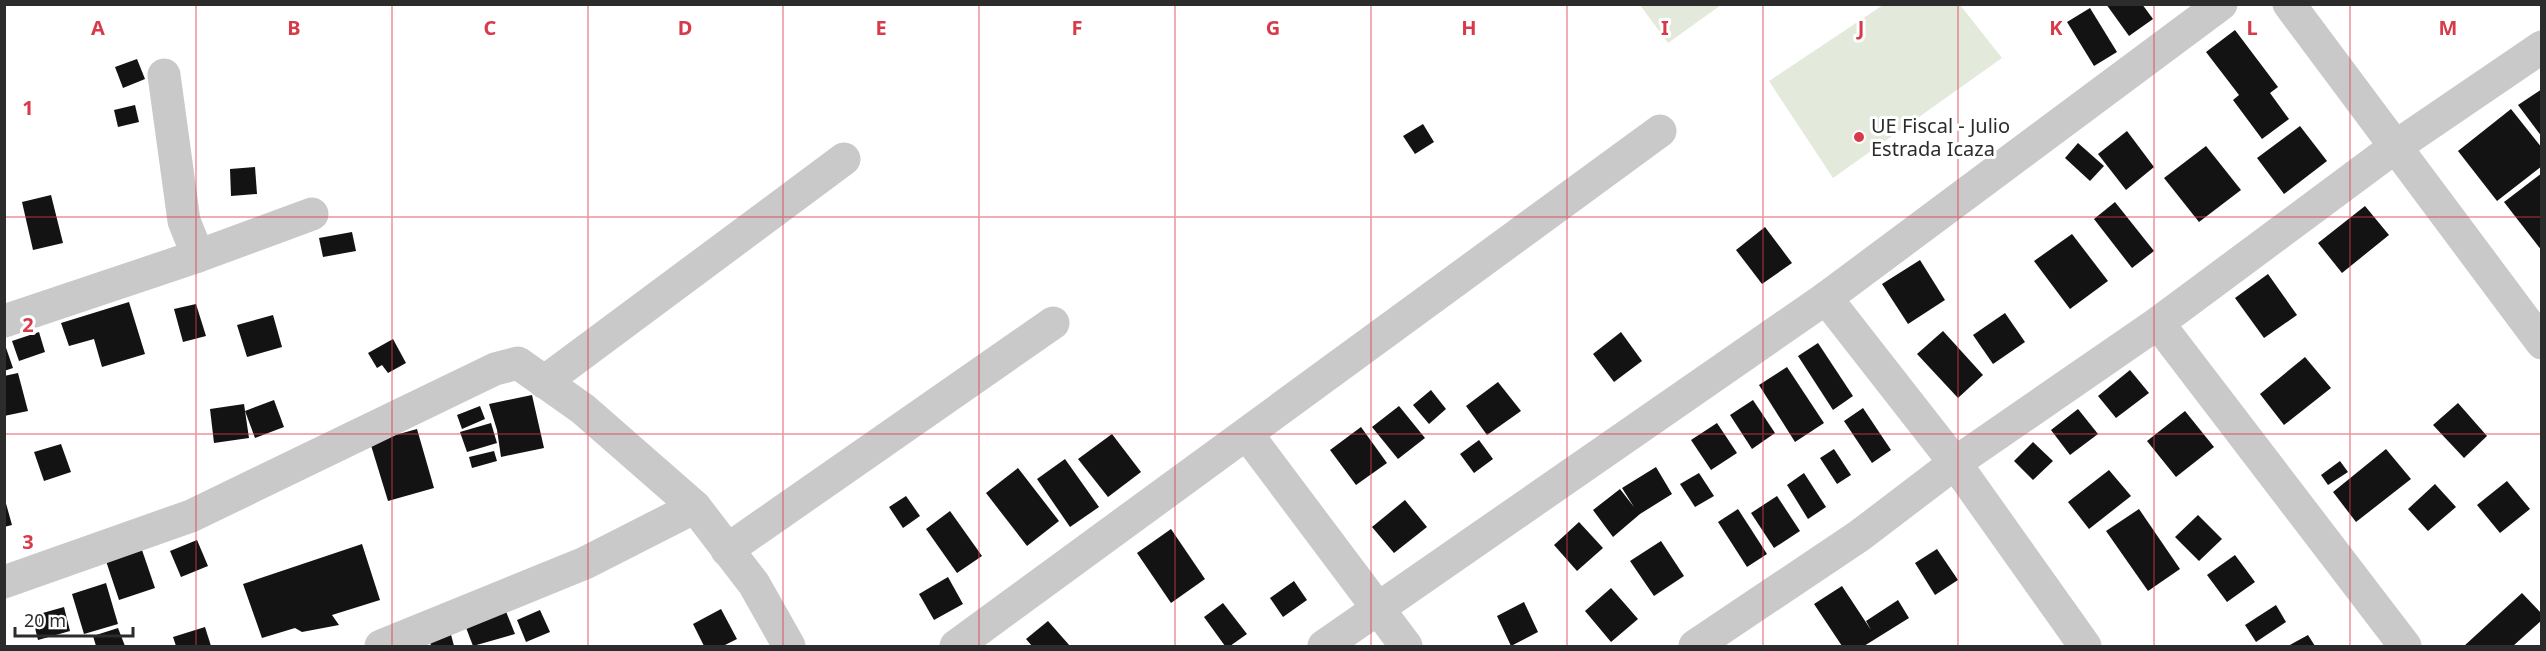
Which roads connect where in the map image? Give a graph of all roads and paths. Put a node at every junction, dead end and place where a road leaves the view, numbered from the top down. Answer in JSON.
{"nodes":[{"id":1,"x":2221,"y":4,"type":"edge"},
{"id":2,"x":2289,"y":4,"type":"edge"},
{"id":3,"x":2541,"y":47,"type":"edge"},
{"id":4,"x":164,"y":75,"type":"dead end"},
{"id":5,"x":1660,"y":130,"type":"dead end"},
{"id":6,"x":2395,"y":147,"type":"junction"},
{"id":7,"x":844,"y":159,"type":"dead end"},
{"id":8,"x":312,"y":214,"type":"dead end"},
{"id":9,"x":198,"y":256,"type":"junction"},
{"id":10,"x":1826,"y":298,"type":"junction"},
{"id":11,"x":4,"y":321,"type":"edge"},
{"id":12,"x":1053,"y":323,"type":"dead end"},
{"id":13,"x":2158,"y":323,"type":"junction"},
{"id":14,"x":2541,"y":343,"type":"edge"},
{"id":15,"x":544,"y":382,"type":"junction"},
{"id":16,"x":1246,"y":434,"type":"junction"},
{"id":17,"x":1955,"y":463,"type":"junction"},
{"id":18,"x":695,"y":507,"type":"junction"},
{"id":19,"x":727,"y":550,"type":"junction"},
{"id":20,"x":4,"y":582,"type":"edge"},
{"id":21,"x":1378,"y":610,"type":"junction"},
{"id":22,"x":381,"y":646,"type":"edge"},
{"id":23,"x":789,"y":646,"type":"edge"},
{"id":24,"x":956,"y":646,"type":"edge"},
{"id":25,"x":1324,"y":646,"type":"edge"},
{"id":26,"x":1406,"y":646,"type":"edge"},
{"id":27,"x":1695,"y":646,"type":"edge"},
{"id":28,"x":2085,"y":646,"type":"edge"},
{"id":29,"x":2405,"y":646,"type":"edge"}],
"edges":[{"from":1,"to":10,"type":"street"},
{"from":2,"to":6,"type":"street"},
{"from":3,"to":6,"type":"street"},
{"from":4,"to":9,"type":"street"},
{"from":5,"to":16,"type":"street"},
{"from":6,"to":13,"type":"street"},
{"from":6,"to":14,"type":"street"},
{"from":7,"to":15,"type":"street"},
{"from":8,"to":9,"type":"street"},
{"from":9,"to":11,"type":"street"},
{"from":10,"to":17,"type":"street"},
{"from":10,"to":21,"type":"street"},
{"from":12,"to":19,"type":"street"},
{"from":13,"to":17,"type":"street"},
{"from":13,"to":29,"type":"street"},
{"from":15,"to":18,"type":"street"},
{"from":15,"to":20,"type":"street"},
{"from":16,"to":21,"type":"street"},
{"from":16,"to":24,"type":"street"},
{"from":17,"to":27,"type":"street"},
{"from":17,"to":28,"type":"street"},
{"from":18,"to":19,"type":"street"},
{"from":18,"to":22,"type":"street"},
{"from":19,"to":23,"type":"street"},
{"from":21,"to":25,"type":"street"},
{"from":21,"to":26,"type":"street"}]}
